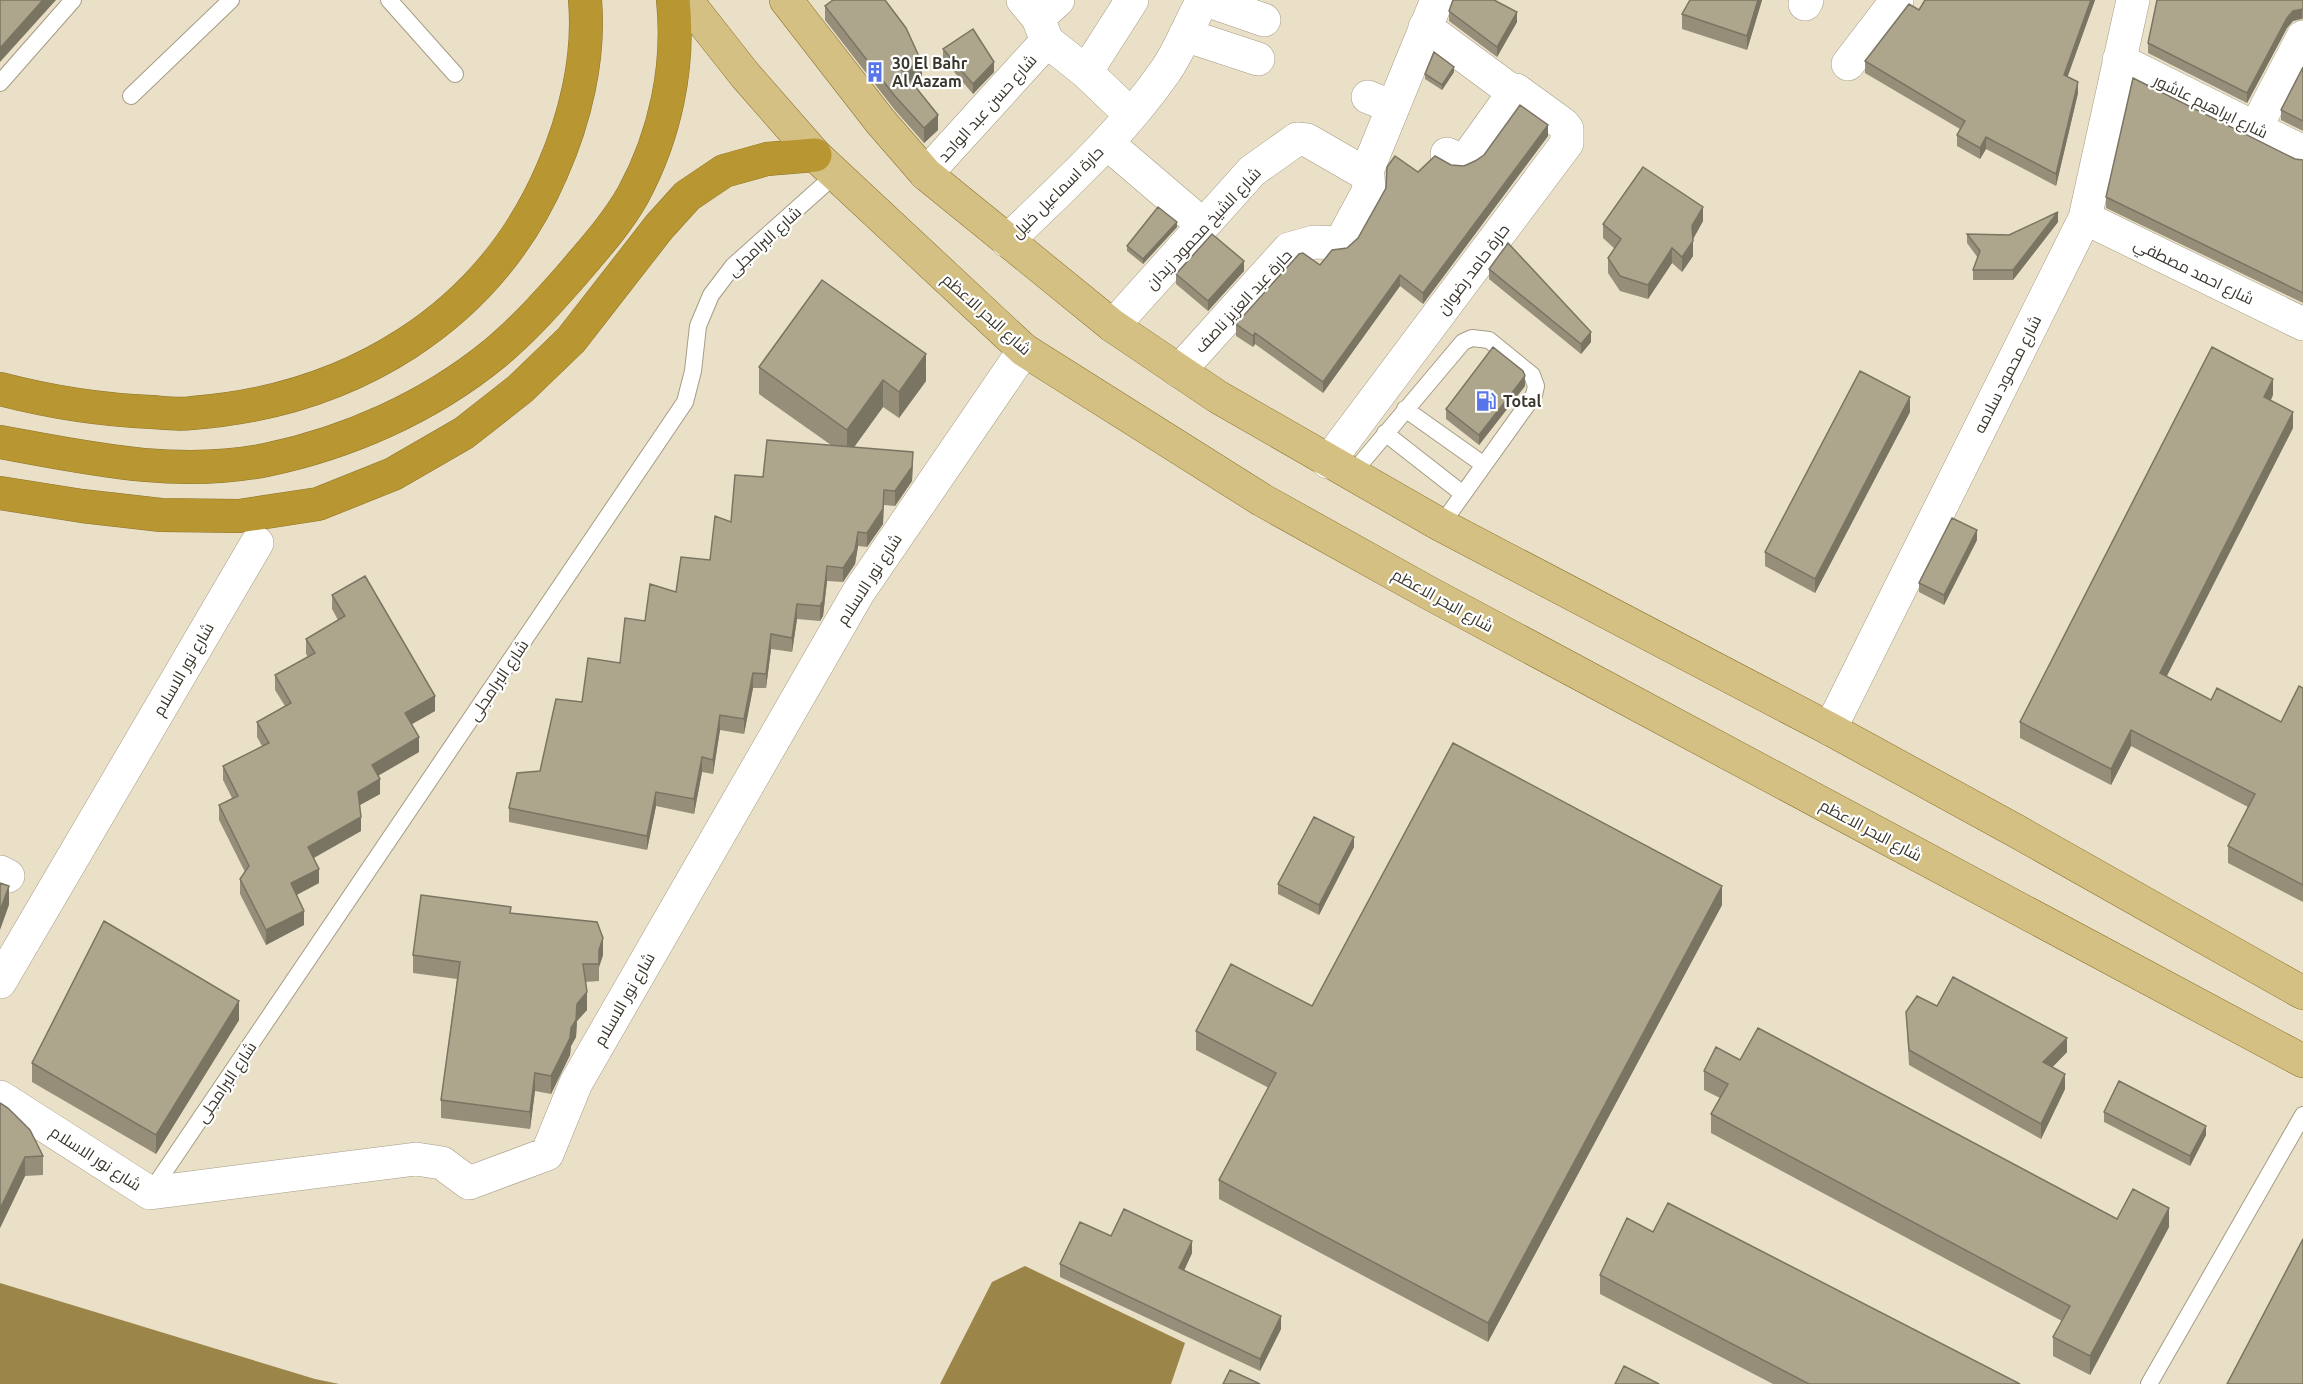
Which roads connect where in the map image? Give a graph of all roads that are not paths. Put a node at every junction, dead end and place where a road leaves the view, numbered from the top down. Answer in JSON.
{"nodes":[{"id":1,"x":73,"y":0,"type":"edge"},
{"id":2,"x":231,"y":0,"type":"edge"},
{"id":3,"x":389,"y":0,"type":"edge"},
{"id":4,"x":585,"y":0,"type":"edge"},
{"id":5,"x":673,"y":0,"type":"edge"},
{"id":6,"x":686,"y":0,"type":"edge"},
{"id":7,"x":1132,"y":0,"type":"edge"},
{"id":8,"x":1204,"y":0,"type":"edge"},
{"id":9,"x":1897,"y":0,"type":"edge"},
{"id":10,"x":2133,"y":0,"type":"edge"},
{"id":11,"x":788,"y":1,"type":"edge"},
{"id":12,"x":1431,"y":14,"type":"edge"},
{"id":13,"x":1041,"y":15,"type":"edge"},
{"id":14,"x":1264,"y":20,"type":"dead end"},
{"id":15,"x":1185,"y":35,"type":"junction"},
{"id":16,"x":2303,"y":37,"type":"edge"},
{"id":17,"x":1258,"y":59,"type":"dead end"},
{"id":18,"x":2119,"y":60,"type":"junction"},
{"id":19,"x":1848,"y":64,"type":"dead end"},
{"id":20,"x":1086,"y":72,"type":"junction"},
{"id":21,"x":455,"y":74,"type":"dead end"},
{"id":22,"x":0,"y":83,"type":"edge"},
{"id":23,"x":1511,"y":91,"type":"junction"},
{"id":24,"x":130,"y":96,"type":"dead end"},
{"id":25,"x":1131,"y":116,"type":"junction"},
{"id":26,"x":2256,"y":127,"type":"junction"},
{"id":27,"x":1107,"y":143,"type":"junction"},
{"id":28,"x":2303,"y":152,"type":"edge"},
{"id":29,"x":1447,"y":154,"type":"dead end"},
{"id":30,"x":825,"y":165,"type":"junction"},
{"id":31,"x":1364,"y":171,"type":"junction"},
{"id":32,"x":926,"y":174,"type":"junction"},
{"id":33,"x":2085,"y":218,"type":"junction"},
{"id":34,"x":1203,"y":225,"type":"junction"},
{"id":35,"x":1007,"y":241,"type":"junction"},
{"id":36,"x":2303,"y":324,"type":"edge"},
{"id":37,"x":1113,"y":326,"type":"junction"},
{"id":38,"x":1024,"y":350,"type":"junction"},
{"id":39,"x":1179,"y":371,"type":"junction"},
{"id":40,"x":0,"y":389,"type":"edge"},
{"id":41,"x":1405,"y":410,"type":"junction"},
{"id":42,"x":1385,"y":434,"type":"junction"},
{"id":43,"x":0,"y":442,"type":"edge"},
{"id":44,"x":1484,"y":465,"type":"junction"},
{"id":45,"x":1340,"y":469,"type":"junction"},
{"id":46,"x":0,"y":493,"type":"edge"},
{"id":47,"x":1463,"y":494,"type":"junction"},
{"id":48,"x":1441,"y":525,"type":"junction"},
{"id":49,"x":256,"y":543,"type":"dead end"},
{"id":50,"x":1830,"y":729,"type":"junction"},
{"id":51,"x":0,"y":982,"type":"edge"},
{"id":52,"x":2303,"y":993,"type":"edge"},
{"id":53,"x":2303,"y":1061,"type":"edge"},
{"id":54,"x":0,"y":1097,"type":"edge"},
{"id":55,"x":2303,"y":1115,"type":"edge"},
{"id":56,"x":150,"y":1193,"type":"junction"},
{"id":57,"x":2149,"y":1384,"type":"edge"}],
"edges":[{"from":1,"to":22,"type":"lane"},
{"from":2,"to":24,"type":"lane"},
{"from":3,"to":21,"type":"lane"},
{"from":4,"to":40,"type":"highway"},
{"from":5,"to":43,"type":"highway"},
{"from":6,"to":30,"type":"main road","name":"شارع البحر الاعظم"},
{"from":7,"to":20,"type":"street"},
{"from":8,"to":14,"type":"street","name":"حارة اسماعيل خليل"},
{"from":8,"to":15,"type":"street","name":"حارة اسماعيل خليل"},
{"from":9,"to":19,"type":"street"},
{"from":10,"to":18,"type":"street","name":"شارع محمود سلامه"},
{"from":11,"to":32,"type":"main road"},
{"from":12,"to":23,"type":"street","name":"حارة حامد رضوان"},
{"from":12,"to":31,"type":"street"},
{"from":13,"to":20,"type":"street"},
{"from":13,"to":32,"type":"street","name":"شارع حسن عبد الواحد"},
{"from":15,"to":17,"type":"street"},
{"from":15,"to":25,"type":"street","name":"حارة اسماعيل خليل"},
{"from":16,"to":26,"type":"street"},
{"from":18,"to":26,"type":"street","name":"شارع ابراهيم عاشور"},
{"from":18,"to":33,"type":"street","name":"شارع محمود سلامه"},
{"from":20,"to":25,"type":"street"},
{"from":23,"to":29,"type":"street"},
{"from":23,"to":45,"type":"street","name":"حارة حامد رضوان"},
{"from":25,"to":27,"type":"street","name":"حارة اسماعيل خليل"},
{"from":26,"to":28,"type":"street","name":"شارع ابراهيم عاشور"},
{"from":27,"to":34,"type":"street","name":"حارة اسماعيل خليل"},
{"from":27,"to":35,"type":"street","name":"حارة اسماعيل خليل"},
{"from":30,"to":38,"type":"main road","name":"شارع البحر الاعظم"},
{"from":30,"to":46,"type":"highway"},
{"from":30,"to":56,"type":"lane","name":"شارع البرامجلى"},
{"from":31,"to":34,"type":"street","name":"شارع الشيخ محمود زيدان"},
{"from":31,"to":39,"type":"street","name":"حارة عبد العزيز ناصف"},
{"from":32,"to":35,"type":"main road"},
{"from":33,"to":36,"type":"street","name":"شارع احمد مصطفي"},
{"from":33,"to":50,"type":"street","name":"شارع محمود سلامه"},
{"from":34,"to":37,"type":"street","name":"شارع الشيخ محمود زيدان"},
{"from":35,"to":37,"type":"main road"},
{"from":37,"to":39,"type":"main road"},
{"from":38,"to":53,"type":"main road","name":"شارع البحر الاعظم"},
{"from":38,"to":56,"type":"street","name":"شارع نور الاسلام"},
{"from":39,"to":45,"type":"main road"},
{"from":41,"to":42,"type":"lane"},
{"from":41,"to":44,"type":"lane"},
{"from":41,"to":44,"type":"lane"},
{"from":42,"to":45,"type":"lane"},
{"from":42,"to":47,"type":"lane"},
{"from":44,"to":47,"type":"lane"},
{"from":45,"to":48,"type":"main road"},
{"from":47,"to":48,"type":"lane"},
{"from":48,"to":50,"type":"main road"},
{"from":49,"to":51,"type":"street","name":"شارع نور الاسلام"},
{"from":50,"to":52,"type":"main road"},
{"from":54,"to":56,"type":"street","name":"شارع نور الاسلام"},
{"from":55,"to":57,"type":"lane"}]}
